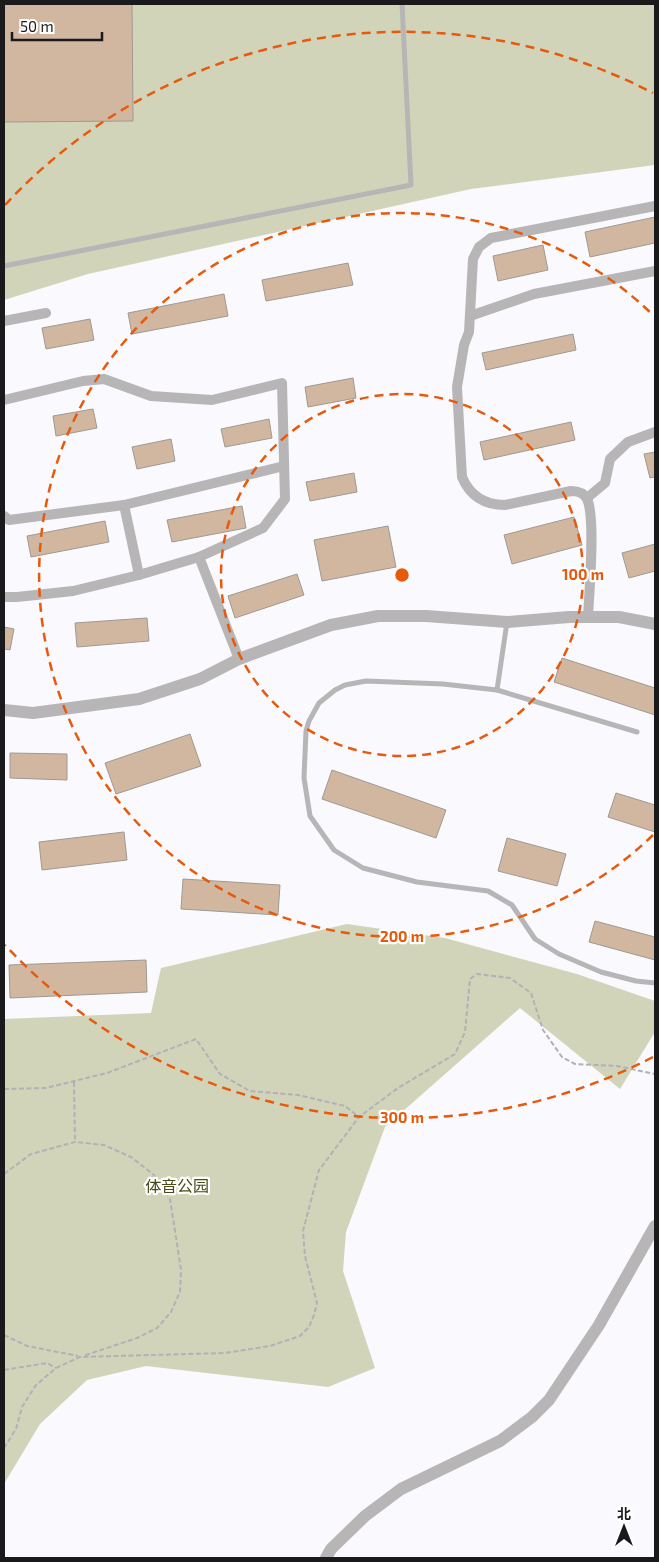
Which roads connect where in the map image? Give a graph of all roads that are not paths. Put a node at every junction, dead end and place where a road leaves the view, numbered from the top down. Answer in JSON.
{"nodes":[{"id":1,"x":402,"y":4,"type":"edge"},
{"id":2,"x":655,"y":206,"type":"edge"},
{"id":3,"x":4,"y":266,"type":"edge"},
{"id":4,"x":655,"y":271,"type":"edge"},
{"id":5,"x":46,"y":313,"type":"dead end"},
{"id":6,"x":470,"y":316,"type":"junction"},
{"id":7,"x":4,"y":321,"type":"edge"},
{"id":8,"x":4,"y":400,"type":"edge"},
{"id":9,"x":655,"y":432,"type":"edge"},
{"id":10,"x":284,"y":466,"type":"junction"},
{"id":11,"x":587,"y":498,"type":"junction"},
{"id":12,"x":124,"y":505,"type":"junction"},
{"id":13,"x":4,"y":516,"type":"edge"},
{"id":14,"x":199,"y":557,"type":"junction"},
{"id":15,"x":139,"y":575,"type":"junction"},
{"id":16,"x":4,"y":597,"type":"edge"},
{"id":17,"x":588,"y":617,"type":"junction"},
{"id":18,"x":507,"y":622,"type":"junction"},
{"id":19,"x":655,"y":624,"type":"edge"},
{"id":20,"x":239,"y":660,"type":"junction"},
{"id":21,"x":497,"y":690,"type":"junction"},
{"id":22,"x":4,"y":710,"type":"edge"},
{"id":23,"x":637,"y":732,"type":"dead end"},
{"id":24,"x":655,"y":983,"type":"edge"},
{"id":25,"x":655,"y":1226,"type":"edge"},
{"id":26,"x":326,"y":1558,"type":"edge"}],
"edges":[{"from":1,"to":3,"type":"lane"},
{"from":2,"to":6,"type":"street"},
{"from":4,"to":6,"type":"street"},
{"from":5,"to":7,"type":"street"},
{"from":6,"to":11,"type":"street"},
{"from":8,"to":10,"type":"street"},
{"from":9,"to":11,"type":"street"},
{"from":10,"to":12,"type":"street"},
{"from":10,"to":14,"type":"street"},
{"from":11,"to":17,"type":"street"},
{"from":12,"to":13,"type":"street"},
{"from":12,"to":15,"type":"street"},
{"from":14,"to":15,"type":"street"},
{"from":14,"to":20,"type":"street"},
{"from":15,"to":16,"type":"street"},
{"from":17,"to":18,"type":"street"},
{"from":17,"to":19,"type":"street"},
{"from":18,"to":20,"type":"street"},
{"from":18,"to":21,"type":"lane"},
{"from":20,"to":22,"type":"street"},
{"from":21,"to":23,"type":"lane"},
{"from":21,"to":24,"type":"lane"},
{"from":25,"to":26,"type":"street"}]}
